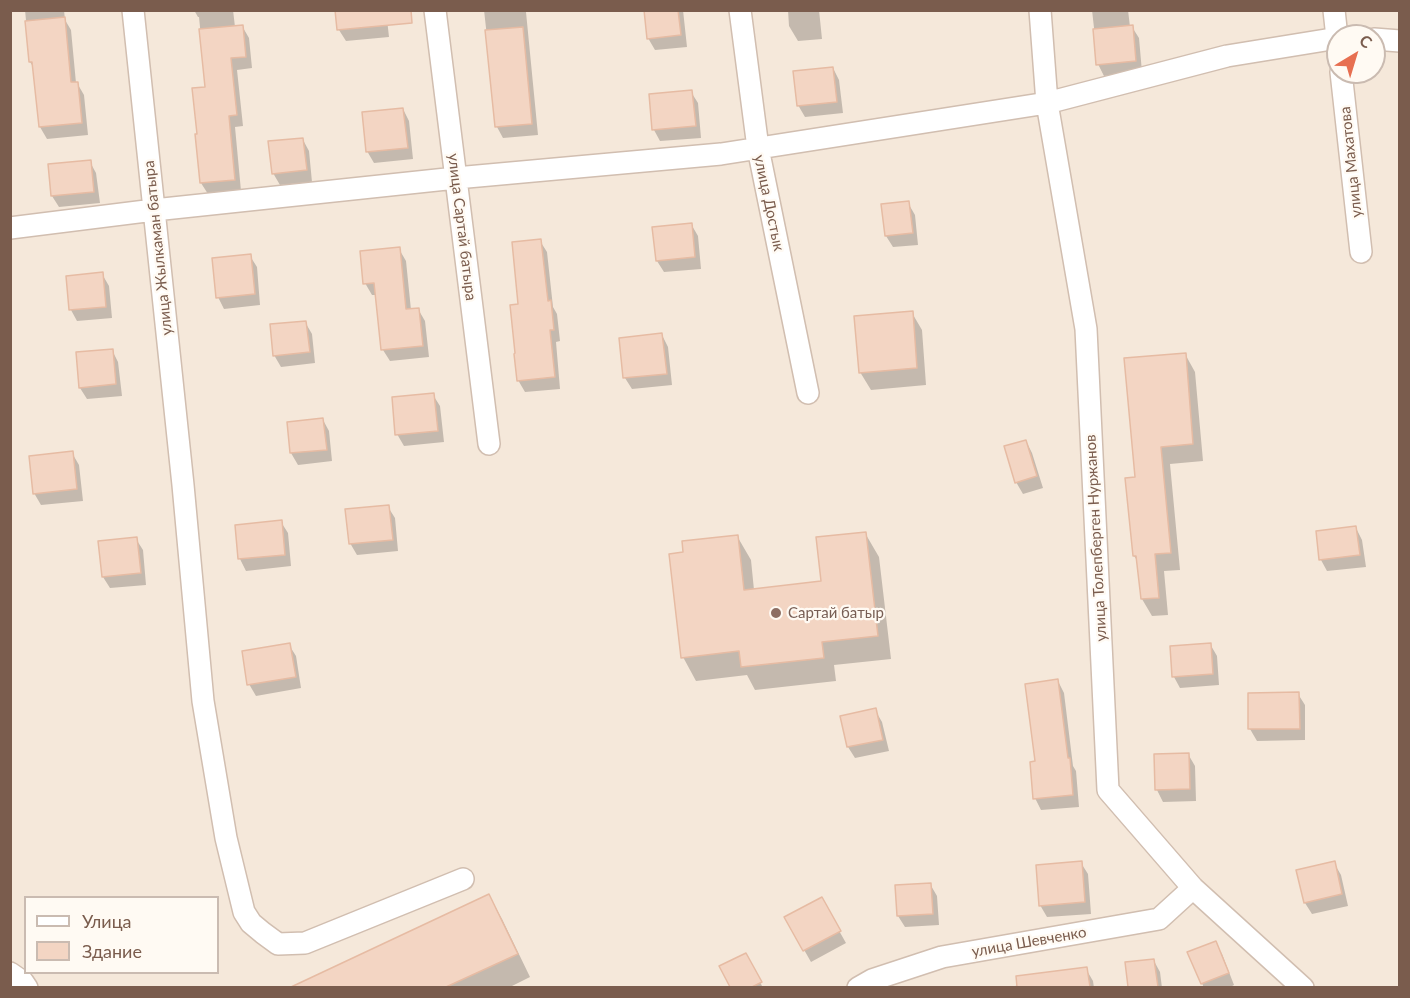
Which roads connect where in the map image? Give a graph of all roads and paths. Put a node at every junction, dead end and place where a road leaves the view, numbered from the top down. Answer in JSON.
{"nodes":[{"id":1,"x":134,"y":10,"type":"edge"},
{"id":2,"x":435,"y":10,"type":"edge"},
{"id":3,"x":740,"y":10,"type":"edge"},
{"id":4,"x":1040,"y":10,"type":"edge"},
{"id":5,"x":1326,"y":43,"type":"edge"},
{"id":6,"x":1342,"y":84,"type":"edge"},
{"id":7,"x":1047,"y":104,"type":"junction"},
{"id":8,"x":758,"y":148,"type":"junction"},
{"id":9,"x":456,"y":178,"type":"junction"},
{"id":10,"x":154,"y":210,"type":"junction"},
{"id":11,"x":10,"y":228,"type":"edge"},
{"id":12,"x":1361,"y":252,"type":"dead end"},
{"id":13,"x":808,"y":393,"type":"dead end"},
{"id":14,"x":489,"y":444,"type":"dead end"},
{"id":15,"x":463,"y":879,"type":"dead end"},
{"id":16,"x":1192,"y":888,"type":"junction"},
{"id":17,"x":10,"y":973,"type":"edge"},
{"id":18,"x":27,"y":987,"type":"edge"},
{"id":19,"x":858,"y":987,"type":"edge"},
{"id":20,"x":1304,"y":987,"type":"edge"}],
"edges":[{"from":1,"to":10,"type":"street","name":"улица Жылкаман батыра"},
{"from":2,"to":9,"type":"street","name":"улица Сартай батыра"},
{"from":3,"to":8,"type":"street","name":"улица Достык"},
{"from":4,"to":7,"type":"street","name":"улица Толепберген Нуржанов"},
{"from":5,"to":7,"type":"street"},
{"from":6,"to":12,"type":"street","name":"улица Махатова"},
{"from":7,"to":8,"type":"street"},
{"from":7,"to":16,"type":"street","name":"улица Толепберген Нуржанов"},
{"from":8,"to":9,"type":"street"},
{"from":8,"to":13,"type":"street","name":"улица Достык"},
{"from":9,"to":10,"type":"street"},
{"from":9,"to":14,"type":"street","name":"улица Сартай батыра"},
{"from":10,"to":11,"type":"street"},
{"from":10,"to":15,"type":"street","name":"улица Жылкаман батыра"},
{"from":16,"to":19,"type":"street","name":"улица Шевченко"},
{"from":16,"to":20,"type":"street","name":"улица Толепберген Нуржанов"},
{"from":17,"to":18,"type":"street"}]}
